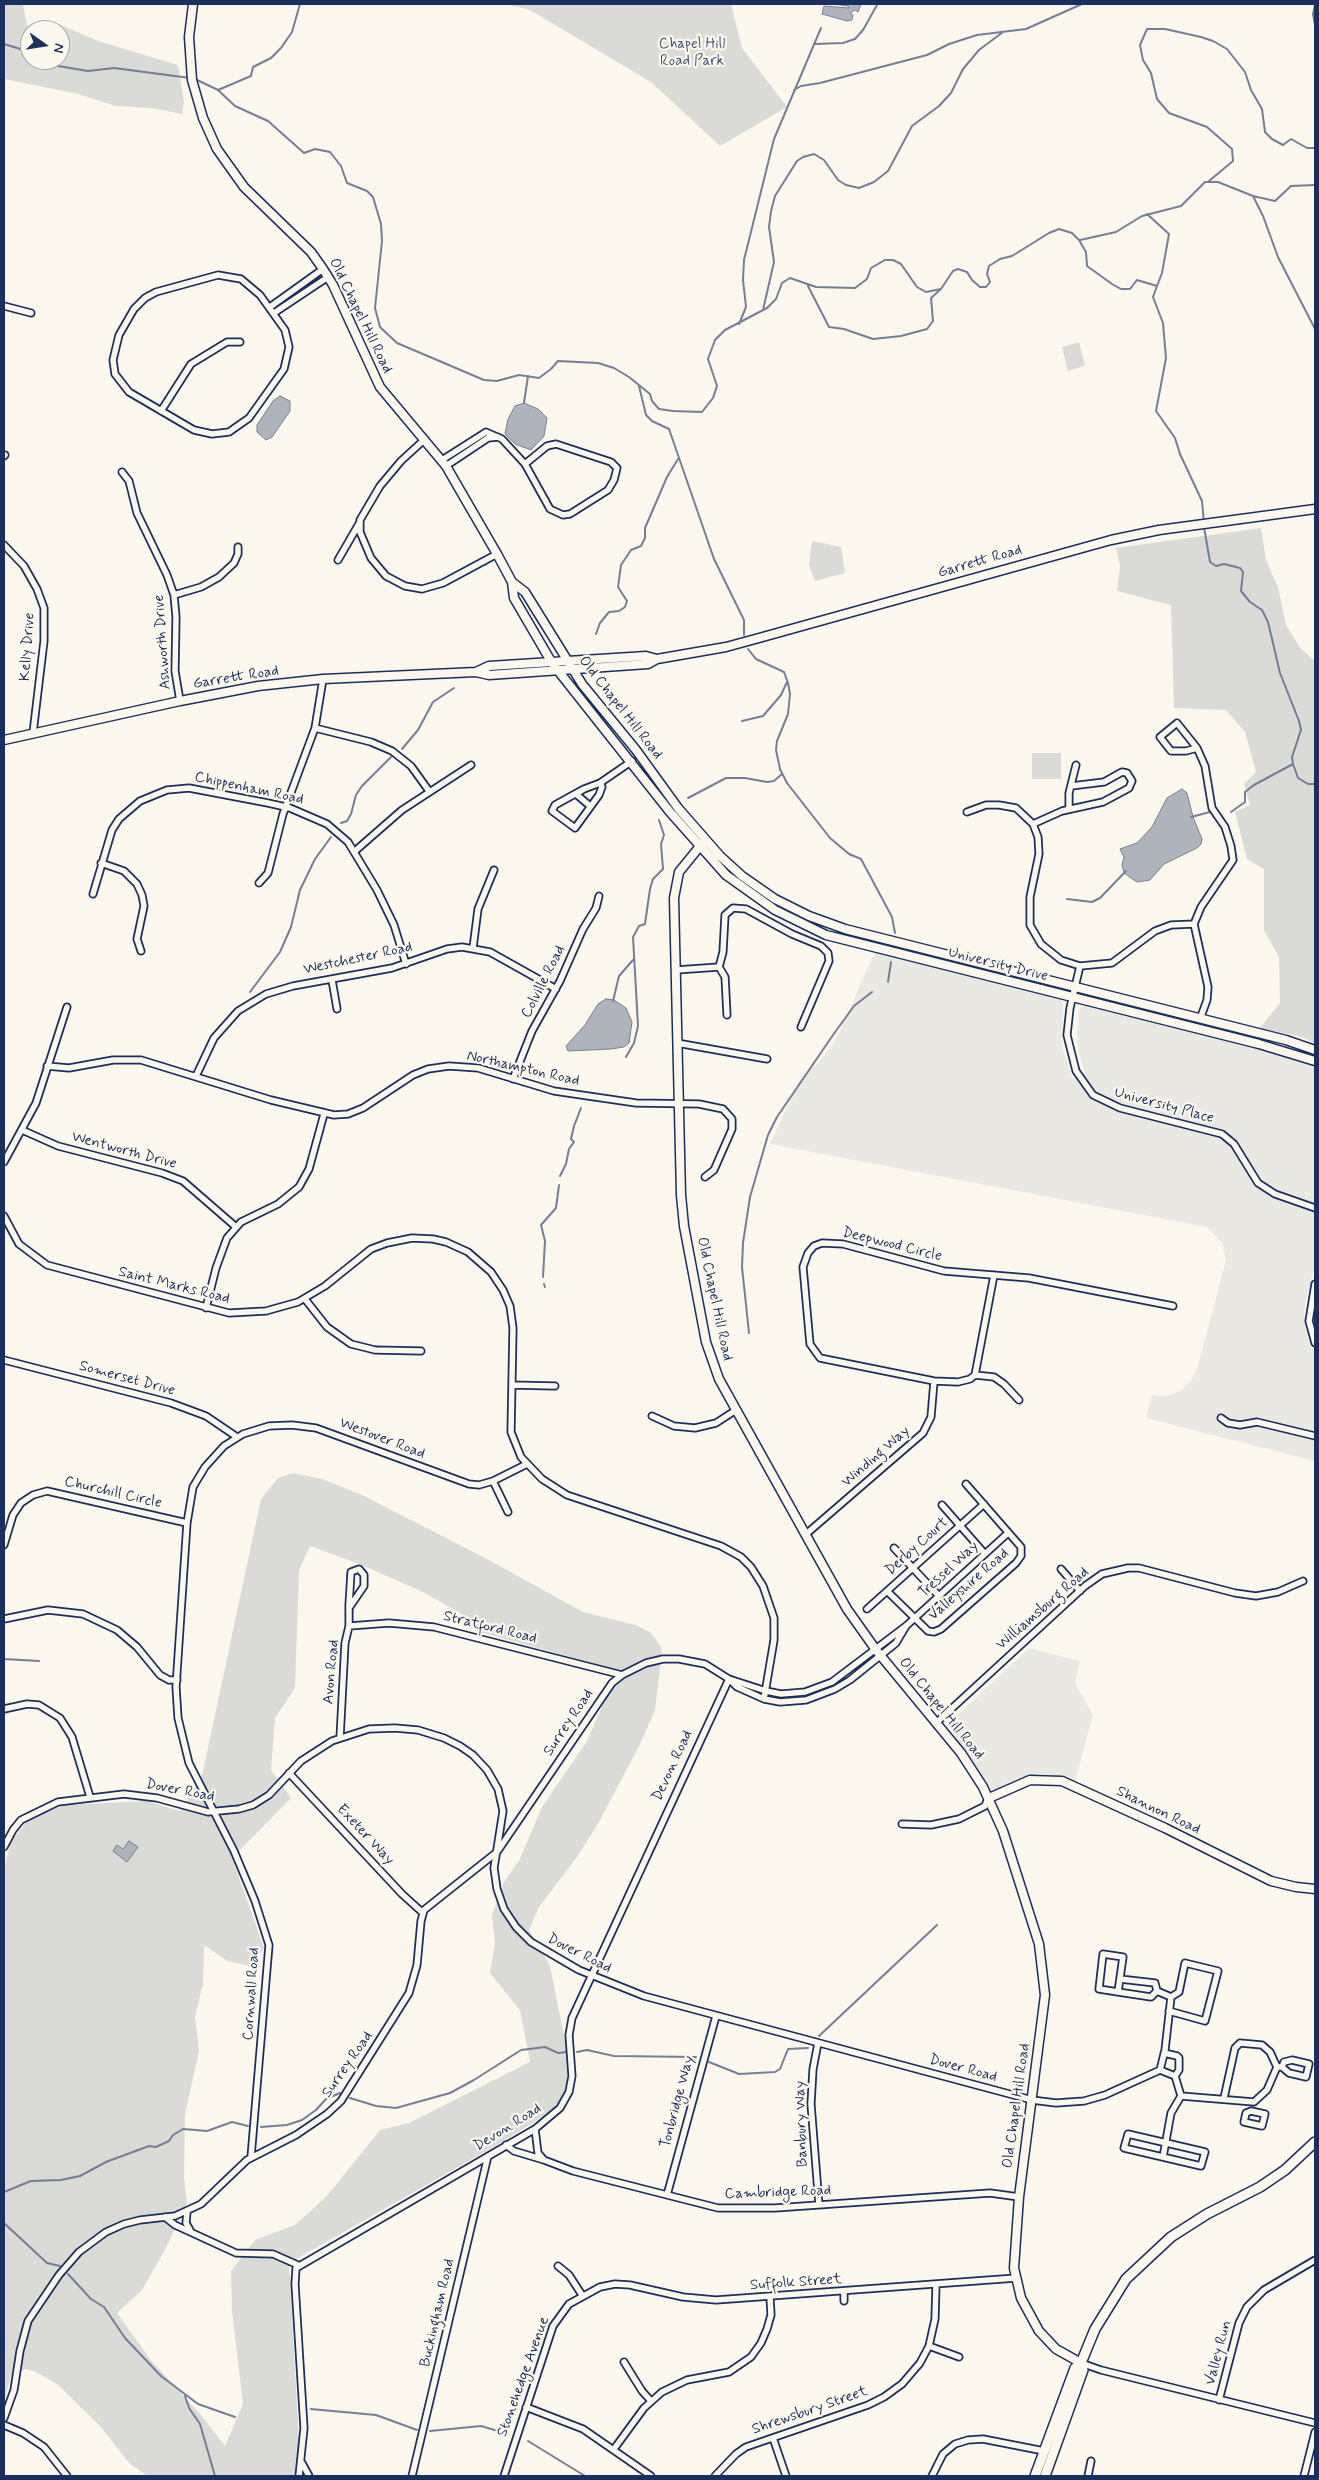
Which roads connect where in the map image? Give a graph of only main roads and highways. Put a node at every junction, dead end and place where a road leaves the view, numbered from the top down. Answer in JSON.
{"nodes":[{"id":1,"x":1315,"y":2142,"type":"edge"},
{"id":2,"x":1080,"y":2362,"type":"junction"},
{"id":3,"x":1035,"y":2476,"type":"edge"},
{"id":4,"x":1045,"y":2476,"type":"edge"}],
"edges":[{"from":1,"to":2,"type":"main road"},
{"from":2,"to":3,"type":"main road"},
{"from":2,"to":4,"type":"main road"}]}
